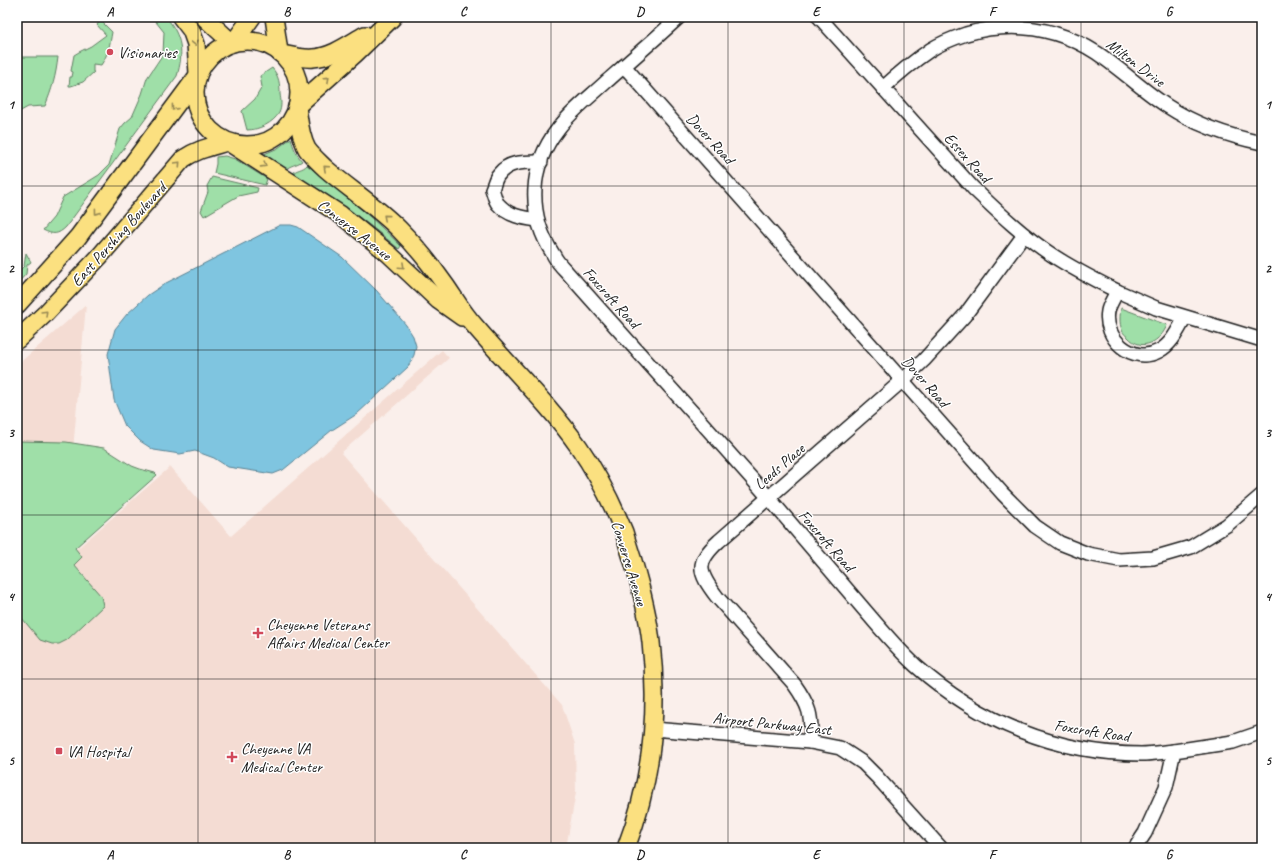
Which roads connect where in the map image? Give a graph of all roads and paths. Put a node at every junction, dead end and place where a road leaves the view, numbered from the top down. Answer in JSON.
{"nodes":[{"id":1,"x":181,"y":17,"type":"edge"},
{"id":2,"x":204,"y":17,"type":"edge"},
{"id":3,"x":252,"y":17,"type":"edge"},
{"id":4,"x":274,"y":17,"type":"edge"},
{"id":5,"x":679,"y":17,"type":"edge"},
{"id":6,"x":819,"y":17,"type":"edge"},
{"id":7,"x":391,"y":19,"type":"edge"},
{"id":8,"x":233,"y":42,"type":"junction"},
{"id":9,"x":281,"y":53,"type":"junction"},
{"id":10,"x":624,"y":66,"type":"junction"},
{"id":11,"x":198,"y":75,"type":"junction"},
{"id":12,"x":883,"y":88,"type":"junction"},
{"id":13,"x":298,"y":106,"type":"junction"},
{"id":14,"x":229,"y":143,"type":"junction"},
{"id":15,"x":1262,"y":143,"type":"edge"},
{"id":16,"x":541,"y":162,"type":"junction"},
{"id":17,"x":537,"y":220,"type":"junction"},
{"id":18,"x":1024,"y":235,"type":"junction"},
{"id":19,"x":1116,"y":292,"type":"junction"},
{"id":20,"x":17,"y":305,"type":"edge"},
{"id":21,"x":1185,"y":318,"type":"junction"},
{"id":22,"x":472,"y":323,"type":"junction"},
{"id":23,"x":17,"y":340,"type":"edge"},
{"id":24,"x":1262,"y":340,"type":"edge"},
{"id":25,"x":903,"y":380,"type":"junction"},
{"id":26,"x":1262,"y":495,"type":"edge"},
{"id":27,"x":768,"y":498,"type":"junction"},
{"id":28,"x":653,"y":729,"type":"junction"},
{"id":29,"x":1262,"y":732,"type":"edge"},
{"id":30,"x":810,"y":742,"type":"junction"},
{"id":31,"x":1174,"y":751,"type":"junction"},
{"id":32,"x":626,"y":848,"type":"edge"},
{"id":33,"x":941,"y":848,"type":"edge"},
{"id":34,"x":1135,"y":848,"type":"edge"}],
"edges":[{"from":1,"to":11,"type":"main road","one_way":true},
{"from":2,"to":8,"type":"main road"},
{"from":3,"to":8,"type":"main road"},
{"from":4,"to":9,"type":"main road"},
{"from":5,"to":10,"type":"street","name":"Foxcroft Road"},
{"from":6,"to":12,"type":"street","name":"Essex Road"},
{"from":7,"to":9,"type":"main road","name":"East Pershing Boulevard"},
{"from":13,"to":7,"type":"main road","name":"East Pershing Boulevard","one_way":true},
{"from":8,"to":9,"type":"main road","name":"East Pershing Boulevard"},
{"from":8,"to":11,"type":"main road","name":"East Pershing Boulevard"},
{"from":9,"to":13,"type":"main road","name":"East Pershing Boulevard"},
{"from":10,"to":16,"type":"street","name":"Foxcroft Road"},
{"from":10,"to":25,"type":"street","name":"Dover Road"},
{"from":11,"to":14,"type":"main road","name":"East Pershing Boulevard"},
{"from":11,"to":20,"type":"main road","name":"East Pershing Boulevard","one_way":true},
{"from":12,"to":15,"type":"street","name":"Milton Drive"},
{"from":12,"to":18,"type":"street","name":"Essex Road"},
{"from":13,"to":14,"type":"main road","name":"East Pershing Boulevard"},
{"from":22,"to":13,"type":"main road","name":"Converse Avenue","one_way":true},
{"from":14,"to":22,"type":"main road","name":"Converse Avenue","one_way":true},
{"from":23,"to":14,"type":"main road","name":"East Pershing Boulevard","one_way":true},
{"from":16,"to":17,"type":"street","name":"Foxcroft Road"},
{"from":16,"to":17,"type":"street"},
{"from":17,"to":27,"type":"street","name":"Foxcroft Road"},
{"from":18,"to":19,"type":"street","name":"Essex Road"},
{"from":18,"to":25,"type":"street","name":"Leeds Place"},
{"from":19,"to":21,"type":"street","name":"Essex Road"},
{"from":19,"to":21,"type":"street"},
{"from":21,"to":24,"type":"street","name":"Essex Road"},
{"from":22,"to":28,"type":"main road","name":"Converse Avenue"},
{"from":25,"to":26,"type":"street","name":"Dover Road"},
{"from":25,"to":27,"type":"street","name":"Leeds Place"},
{"from":27,"to":30,"type":"street","name":"Leeds Place"},
{"from":27,"to":31,"type":"street","name":"Foxcroft Road"},
{"from":28,"to":30,"type":"street","name":"Airport Parkway East"},
{"from":28,"to":32,"type":"main road","name":"Converse Avenue"},
{"from":29,"to":31,"type":"street","name":"Foxcroft Road"},
{"from":30,"to":33,"type":"street","name":"Airport Parkway East"},
{"from":31,"to":34,"type":"street"}]}
